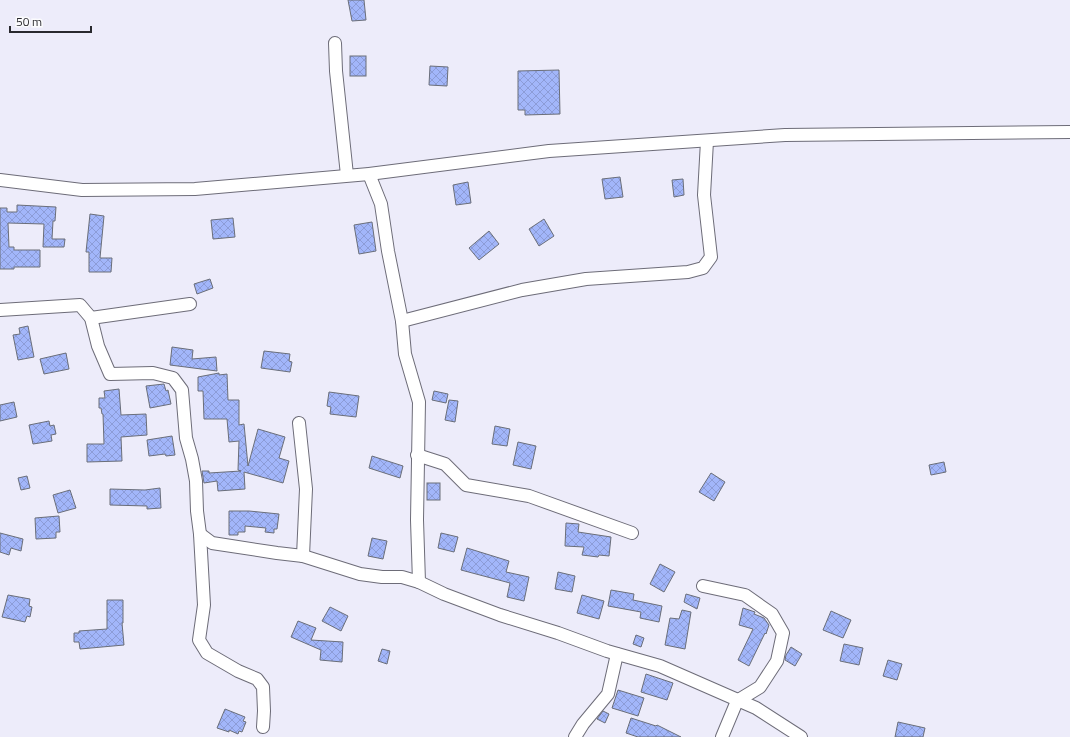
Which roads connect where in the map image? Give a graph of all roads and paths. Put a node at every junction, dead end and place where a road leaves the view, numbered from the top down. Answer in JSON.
{"nodes":[{"id":1,"x":335,"y":44,"type":"dead end"},
{"id":2,"x":1070,"y":132,"type":"edge"},
{"id":3,"x":707,"y":141,"type":"junction"},
{"id":4,"x":369,"y":174,"type":"junction"},
{"id":5,"x":347,"y":176,"type":"junction"},
{"id":6,"x":0,"y":180,"type":"edge"},
{"id":7,"x":190,"y":304,"type":"dead end"},
{"id":8,"x":0,"y":310,"type":"edge"},
{"id":9,"x":91,"y":318,"type":"junction"},
{"id":10,"x":402,"y":321,"type":"junction"},
{"id":11,"x":298,"y":423,"type":"dead end"},
{"id":12,"x":418,"y":455,"type":"junction"},
{"id":13,"x":632,"y":533,"type":"dead end"},
{"id":14,"x":200,"y":534,"type":"junction"},
{"id":15,"x":302,"y":556,"type":"junction"},
{"id":16,"x":419,"y":582,"type":"junction"},
{"id":17,"x":703,"y":586,"type":"dead end"},
{"id":18,"x":618,"y":654,"type":"junction"},
{"id":19,"x":738,"y":701,"type":"junction"},
{"id":20,"x":263,"y":727,"type":"dead end"},
{"id":21,"x":575,"y":737,"type":"edge"},
{"id":22,"x":722,"y":737,"type":"edge"},
{"id":23,"x":801,"y":737,"type":"edge"}],
"edges":[{"from":1,"to":5,"type":"street"},
{"from":2,"to":3,"type":"street"},
{"from":3,"to":4,"type":"street"},
{"from":3,"to":10,"type":"street"},
{"from":4,"to":5,"type":"street"},
{"from":4,"to":10,"type":"street"},
{"from":5,"to":6,"type":"street"},
{"from":7,"to":9,"type":"street"},
{"from":8,"to":9,"type":"street"},
{"from":9,"to":14,"type":"street"},
{"from":10,"to":12,"type":"street"},
{"from":11,"to":15,"type":"street"},
{"from":12,"to":13,"type":"street"},
{"from":12,"to":16,"type":"street"},
{"from":14,"to":15,"type":"street"},
{"from":14,"to":20,"type":"street"},
{"from":15,"to":16,"type":"street"},
{"from":16,"to":18,"type":"street"},
{"from":17,"to":19,"type":"street"},
{"from":18,"to":19,"type":"street"},
{"from":18,"to":21,"type":"street"},
{"from":19,"to":22,"type":"street"},
{"from":19,"to":23,"type":"street"}]}
